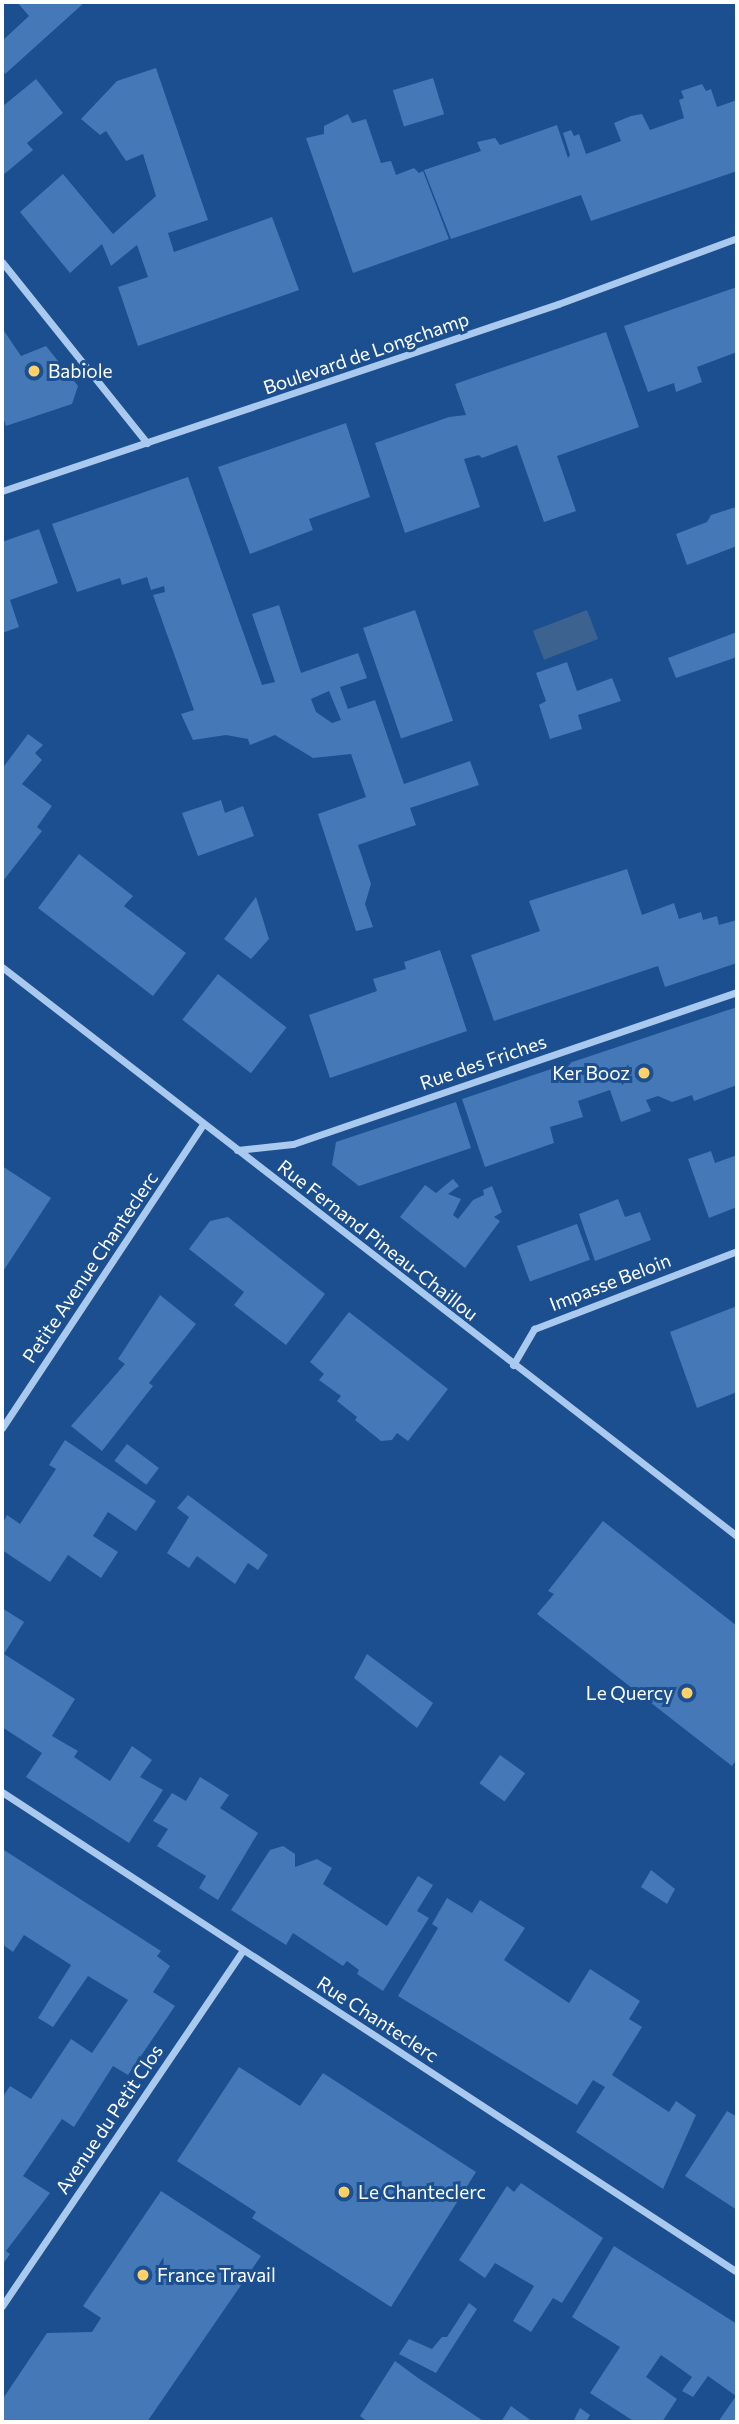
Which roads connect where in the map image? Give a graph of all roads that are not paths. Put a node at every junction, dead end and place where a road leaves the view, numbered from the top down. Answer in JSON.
{"nodes":[{"id":1,"x":737,"y":238,"type":"edge"},
{"id":2,"x":2,"y":262,"type":"edge"},
{"id":3,"x":147,"y":443,"type":"junction"},
{"id":4,"x":2,"y":491,"type":"edge"},
{"id":5,"x":2,"y":967,"type":"edge"},
{"id":6,"x":737,"y":992,"type":"edge"},
{"id":7,"x":203,"y":1124,"type":"junction"},
{"id":8,"x":237,"y":1150,"type":"junction"},
{"id":9,"x":737,"y":1251,"type":"edge"},
{"id":10,"x":513,"y":1365,"type":"junction"},
{"id":11,"x":2,"y":1428,"type":"edge"},
{"id":12,"x":737,"y":1536,"type":"edge"},
{"id":13,"x":2,"y":1792,"type":"edge"},
{"id":14,"x":243,"y":1950,"type":"junction"},
{"id":15,"x":737,"y":2272,"type":"edge"},
{"id":16,"x":2,"y":2306,"type":"edge"}],
"edges":[{"from":1,"to":3,"type":"street","name":"Boulevard de Longchamp"},
{"from":2,"to":3,"type":"street"},
{"from":3,"to":4,"type":"street","name":"Boulevard de Longchamp"},
{"from":5,"to":7,"type":"street","name":"Rue Fernand Pineau-Chaillou"},
{"from":6,"to":8,"type":"street","name":"Rue des Friches"},
{"from":7,"to":8,"type":"street","name":"Rue Fernand Pineau-Chaillou"},
{"from":7,"to":11,"type":"street","name":"Petite Avenue Chanteclerc"},
{"from":8,"to":10,"type":"street","name":"Rue Fernand Pineau-Chaillou"},
{"from":9,"to":10,"type":"street","name":"Impasse Beloin"},
{"from":10,"to":12,"type":"street","name":"Rue Fernand Pineau-Chaillou"},
{"from":13,"to":14,"type":"street","name":"Rue Chanteclerc"},
{"from":14,"to":15,"type":"street","name":"Rue Chanteclerc"},
{"from":14,"to":16,"type":"street","name":"Avenue du Petit Clos"}]}
